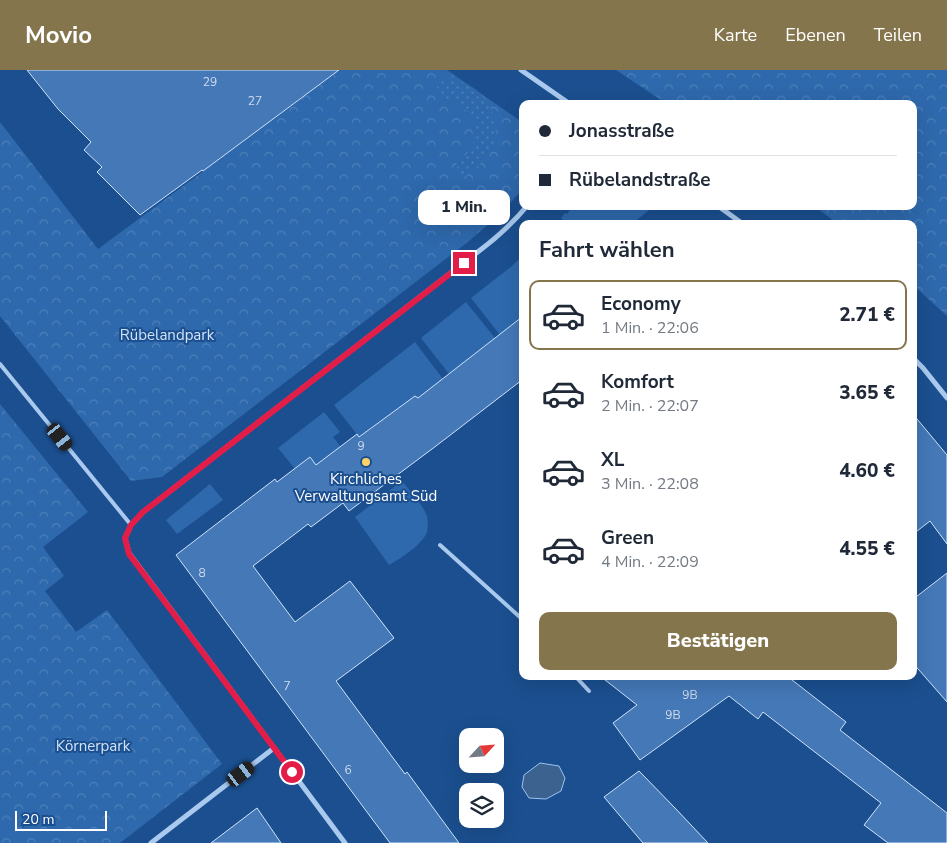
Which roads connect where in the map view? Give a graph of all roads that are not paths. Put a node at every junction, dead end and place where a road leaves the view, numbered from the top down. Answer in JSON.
{"nodes":[{"id":1,"x":521,"y":70,"type":"edge"},
{"id":2,"x":564,"y":100,"type":"edge"},
{"id":3,"x":523,"y":210,"type":"edge"},
{"id":4,"x":723,"y":210,"type":"edge"},
{"id":5,"x":737,"y":220,"type":"edge"},
{"id":6,"x":917,"y":363,"type":"edge"},
{"id":7,"x":0,"y":364,"type":"edge"},
{"id":8,"x":947,"y":398,"type":"edge"},
{"id":9,"x":131,"y":525,"type":"junction"},
{"id":10,"x":440,"y":545,"type":"dead end"},
{"id":11,"x":519,"y":616,"type":"edge"},
{"id":12,"x":579,"y":680,"type":"edge"},
{"id":13,"x":589,"y":691,"type":"dead end"},
{"id":14,"x":274,"y":748,"type":"junction"},
{"id":15,"x":151,"y":843,"type":"edge"},
{"id":16,"x":345,"y":843,"type":"edge"}],
"edges":[{"from":1,"to":2,"type":"street"},
{"from":3,"to":9,"type":"street"},
{"from":4,"to":5,"type":"street"},
{"from":6,"to":8,"type":"street"},
{"from":7,"to":9,"type":"lane"},
{"from":9,"to":14,"type":"street"},
{"from":10,"to":11,"type":"lane"},
{"from":12,"to":13,"type":"lane"},
{"from":14,"to":15,"type":"street"},
{"from":14,"to":16,"type":"street"}]}
